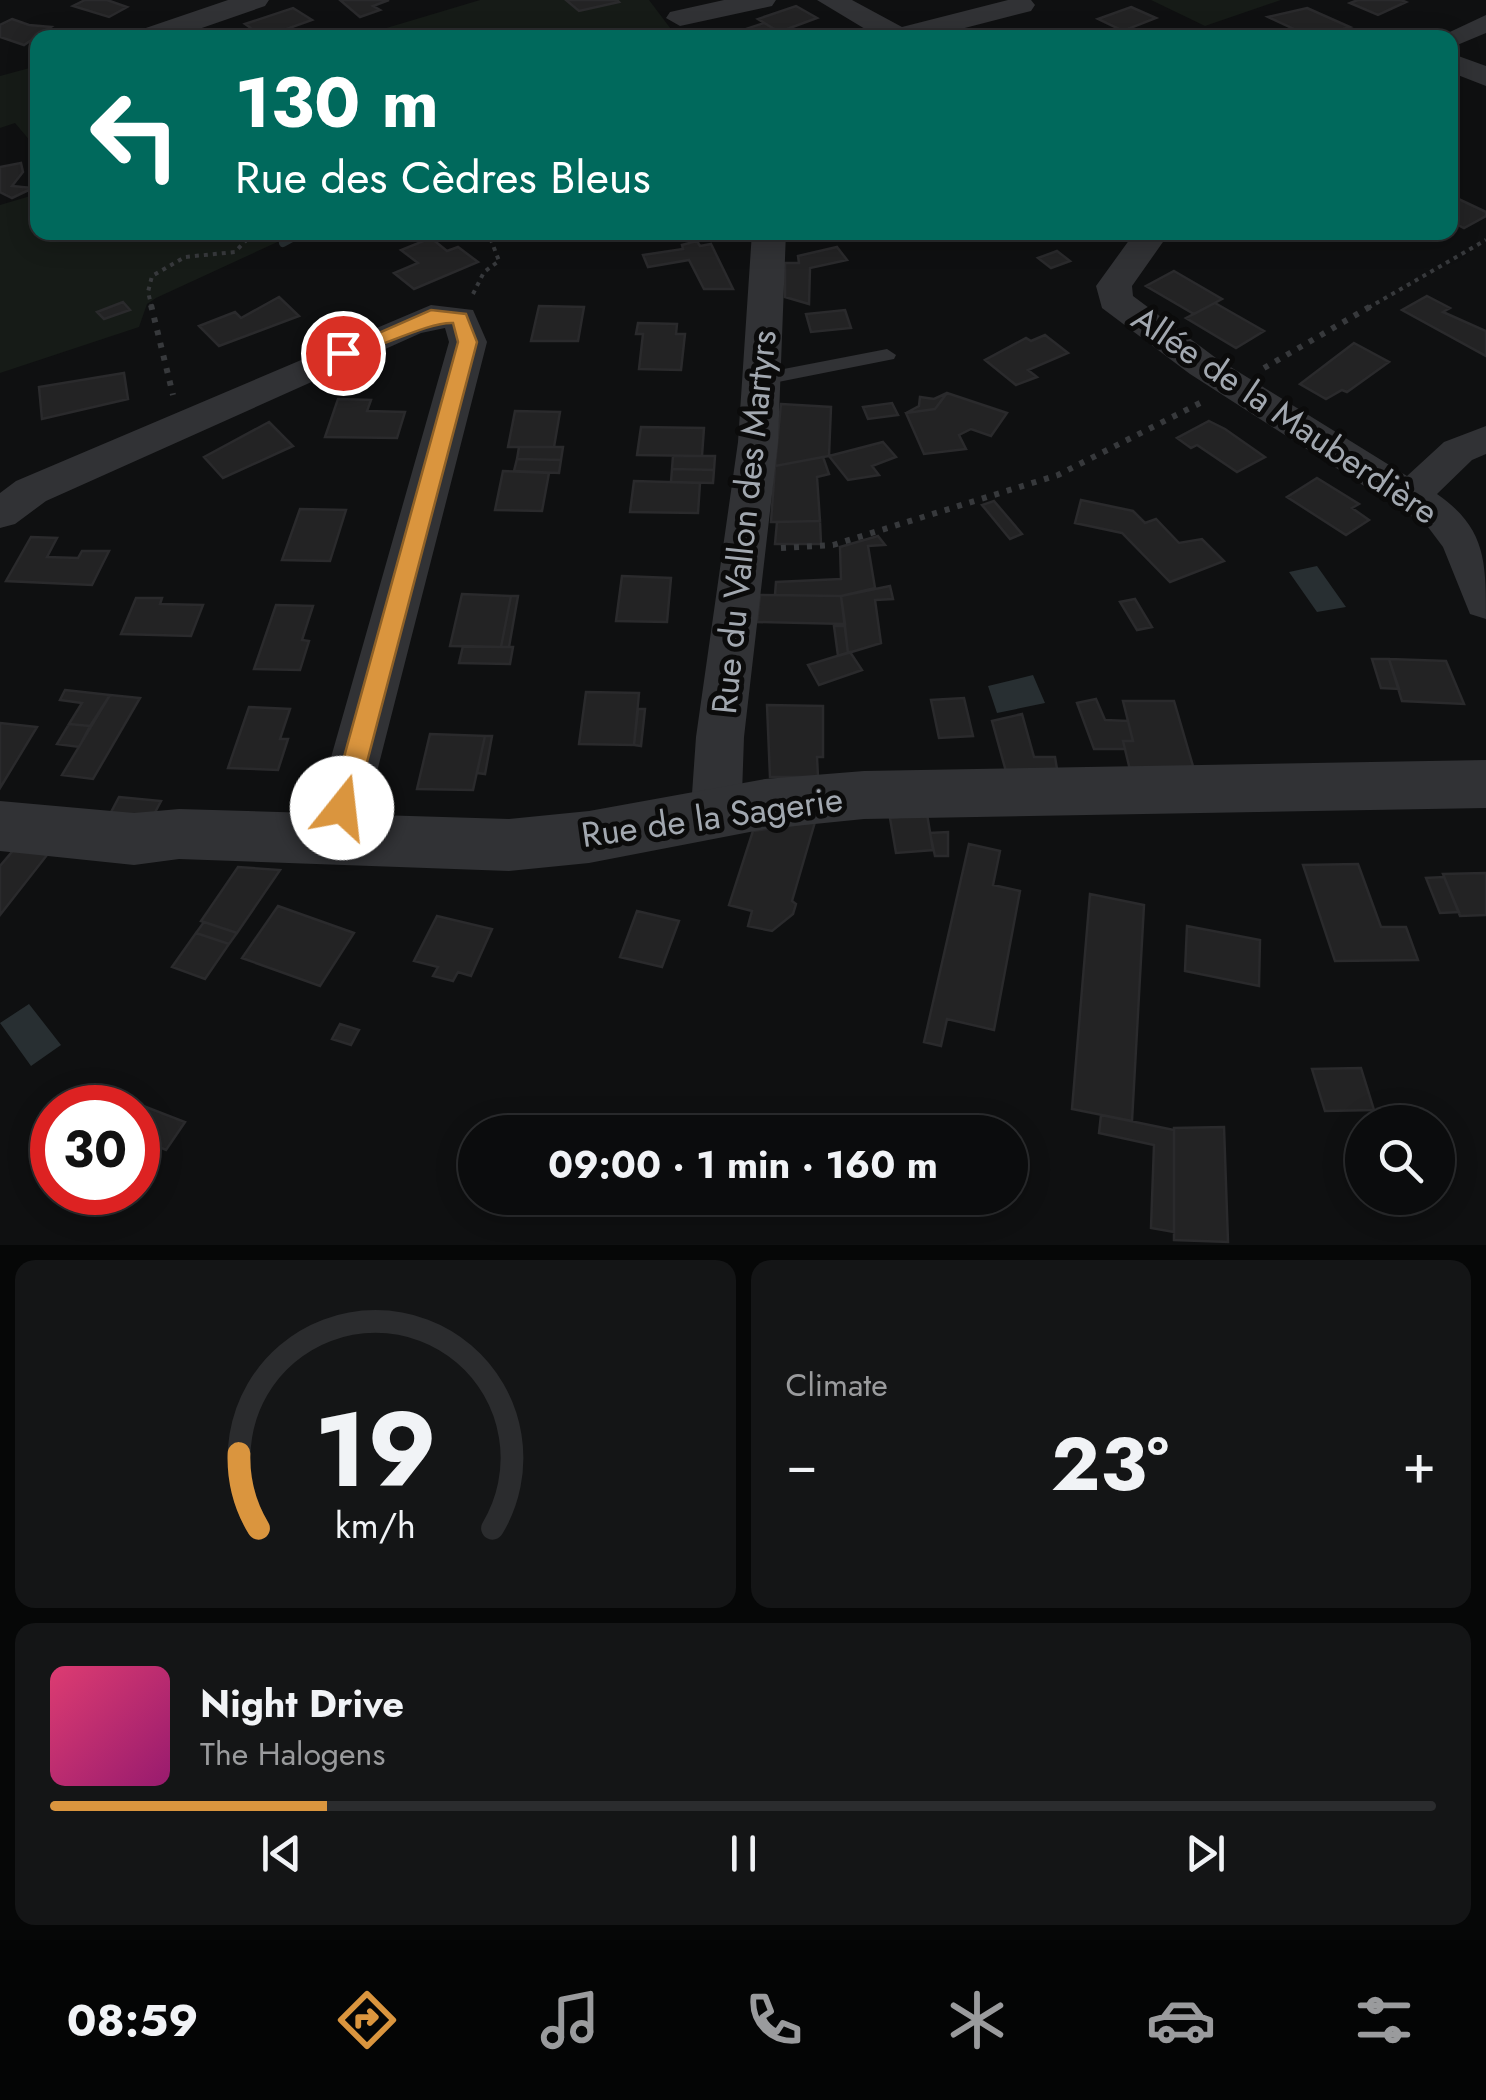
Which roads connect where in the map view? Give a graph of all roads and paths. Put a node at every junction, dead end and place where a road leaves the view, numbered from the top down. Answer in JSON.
{"nodes":[{"id":1,"x":255,"y":0,"type":"edge"},
{"id":2,"x":762,"y":0,"type":"edge"},
{"id":3,"x":832,"y":0,"type":"edge"},
{"id":4,"x":1021,"y":5,"type":"dead end"},
{"id":5,"x":679,"y":19,"type":"edge"},
{"id":6,"x":1486,"y":22,"type":"edge"},
{"id":7,"x":167,"y":30,"type":"edge"},
{"id":8,"x":887,"y":30,"type":"edge"},
{"id":9,"x":922,"y":30,"type":"edge"},
{"id":10,"x":1458,"y":35,"type":"edge"},
{"id":11,"x":1458,"y":66,"type":"edge"},
{"id":12,"x":1486,"y":78,"type":"edge"},
{"id":13,"x":244,"y":240,"type":"edge"},
{"id":14,"x":491,"y":240,"type":"edge"},
{"id":15,"x":769,"y":240,"type":"edge"},
{"id":16,"x":1147,"y":240,"type":"edge"},
{"id":17,"x":1486,"y":240,"type":"edge"},
{"id":18,"x":460,"y":318,"type":"junction"},
{"id":19,"x":886,"y":355,"type":"dead end"},
{"id":20,"x":763,"y":379,"type":"junction"},
{"id":21,"x":1234,"y":385,"type":"junction"},
{"id":22,"x":180,"y":425,"type":"junction"},
{"id":23,"x":1486,"y":439,"type":"edge"},
{"id":24,"x":1412,"y":495,"type":"junction"},
{"id":25,"x":0,"y":514,"type":"edge"},
{"id":26,"x":745,"y":547,"type":"junction"},
{"id":27,"x":1486,"y":603,"type":"edge"},
{"id":28,"x":1486,"y":784,"type":"edge"},
{"id":29,"x":722,"y":810,"type":"junction"},
{"id":30,"x":0,"y":826,"type":"edge"},
{"id":31,"x":333,"y":842,"type":"junction"}],
"edges":[{"from":1,"to":7,"type":"street"},
{"from":2,"to":5,"type":"street"},
{"from":3,"to":8,"type":"street"},
{"from":4,"to":9,"type":"street"},
{"from":6,"to":10,"type":"street"},
{"from":11,"to":12,"type":"street"},
{"from":13,"to":22,"type":"path"},
{"from":14,"to":18,"type":"path"},
{"from":15,"to":20,"type":"street","name":"Rue du Vallon des Martyrs"},
{"from":16,"to":21,"type":"street","name":"Allée de la Mauberdière"},
{"from":17,"to":21,"type":"path"},
{"from":18,"to":22,"type":"street"},
{"from":18,"to":31,"type":"street"},
{"from":19,"to":20,"type":"lane"},
{"from":20,"to":26,"type":"street","name":"Rue du Vallon des Martyrs"},
{"from":21,"to":24,"type":"street","name":"Allée de la Mauberdière"},
{"from":21,"to":26,"type":"path"},
{"from":22,"to":25,"type":"street"},
{"from":23,"to":24,"type":"street"},
{"from":24,"to":27,"type":"street","name":"Allée de la Mauberdière"},
{"from":26,"to":29,"type":"street","name":"Rue du Vallon des Martyrs"},
{"from":28,"to":29,"type":"street","name":"Rue de la Sagerie"},
{"from":29,"to":31,"type":"street","name":"Rue de la Sagerie"},
{"from":30,"to":31,"type":"street","name":"Rue de la Sagerie"}]}
